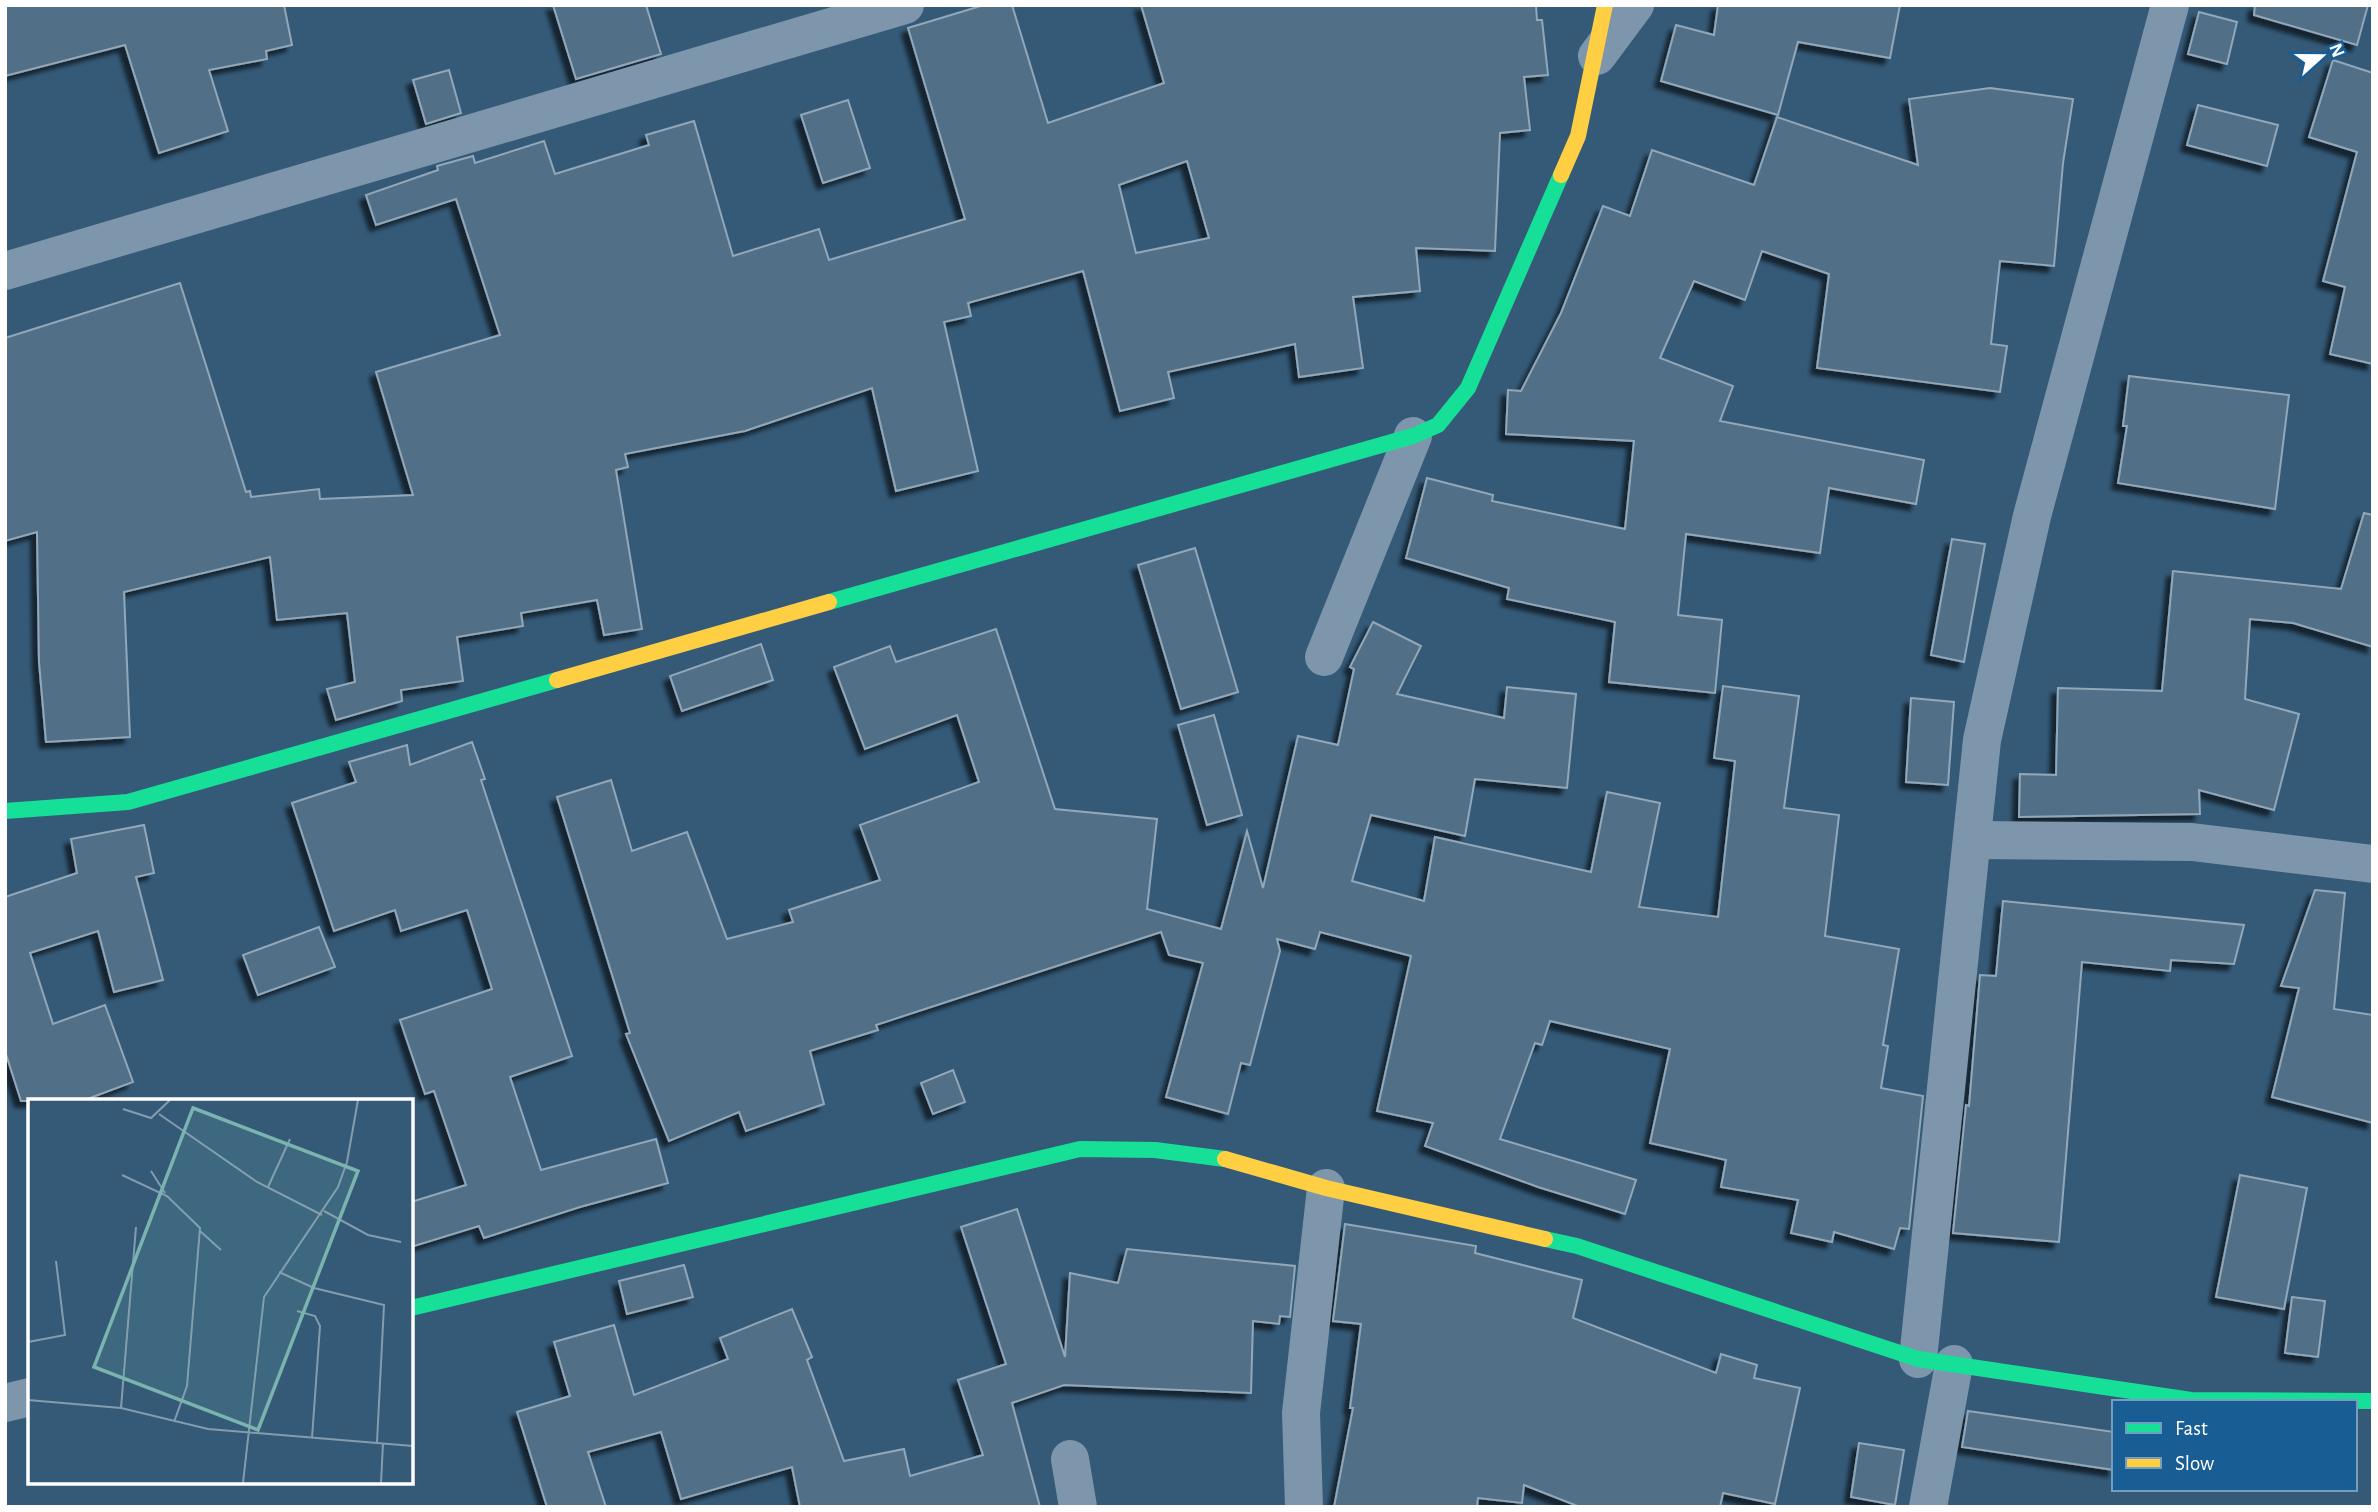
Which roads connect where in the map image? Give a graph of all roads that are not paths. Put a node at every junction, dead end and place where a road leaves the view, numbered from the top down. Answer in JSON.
{"nodes":[{"id":1,"x":905,"y":5,"type":"edge"},
{"id":2,"x":1605,"y":5,"type":"edge"},
{"id":3,"x":1635,"y":5,"type":"edge"},
{"id":4,"x":2170,"y":5,"type":"edge"},
{"id":5,"x":1597,"y":56,"type":"junction"},
{"id":6,"x":5,"y":271,"type":"edge"},
{"id":7,"x":1413,"y":436,"type":"junction"},
{"id":8,"x":1324,"y":657,"type":"dead end"},
{"id":9,"x":5,"y":811,"type":"edge"},
{"id":10,"x":1972,"y":840,"type":"junction"},
{"id":11,"x":2373,"y":864,"type":"edge"},
{"id":12,"x":1326,"y":1188,"type":"junction"},
{"id":13,"x":413,"y":1308,"type":"edge"},
{"id":14,"x":1936,"y":1361,"type":"junction"},
{"id":15,"x":28,"y":1398,"type":"edge"},
{"id":16,"x":2191,"y":1400,"type":"edge"},
{"id":17,"x":5,"y":1403,"type":"edge"},
{"id":18,"x":1070,"y":1459,"type":"dead end"},
{"id":19,"x":1078,"y":1507,"type":"edge"},
{"id":20,"x":1304,"y":1507,"type":"edge"},
{"id":21,"x":1928,"y":1507,"type":"edge"}],
"edges":[{"from":1,"to":6,"type":"street"},
{"from":2,"to":5,"type":"street"},
{"from":3,"to":5,"type":"street"},
{"from":4,"to":10,"type":"street"},
{"from":5,"to":7,"type":"street"},
{"from":7,"to":8,"type":"street"},
{"from":7,"to":9,"type":"street"},
{"from":10,"to":11,"type":"street"},
{"from":10,"to":14,"type":"street"},
{"from":12,"to":13,"type":"street"},
{"from":12,"to":14,"type":"street"},
{"from":12,"to":20,"type":"street"},
{"from":14,"to":16,"type":"street"},
{"from":14,"to":21,"type":"street"},
{"from":15,"to":17,"type":"street"},
{"from":18,"to":19,"type":"street"}]}
